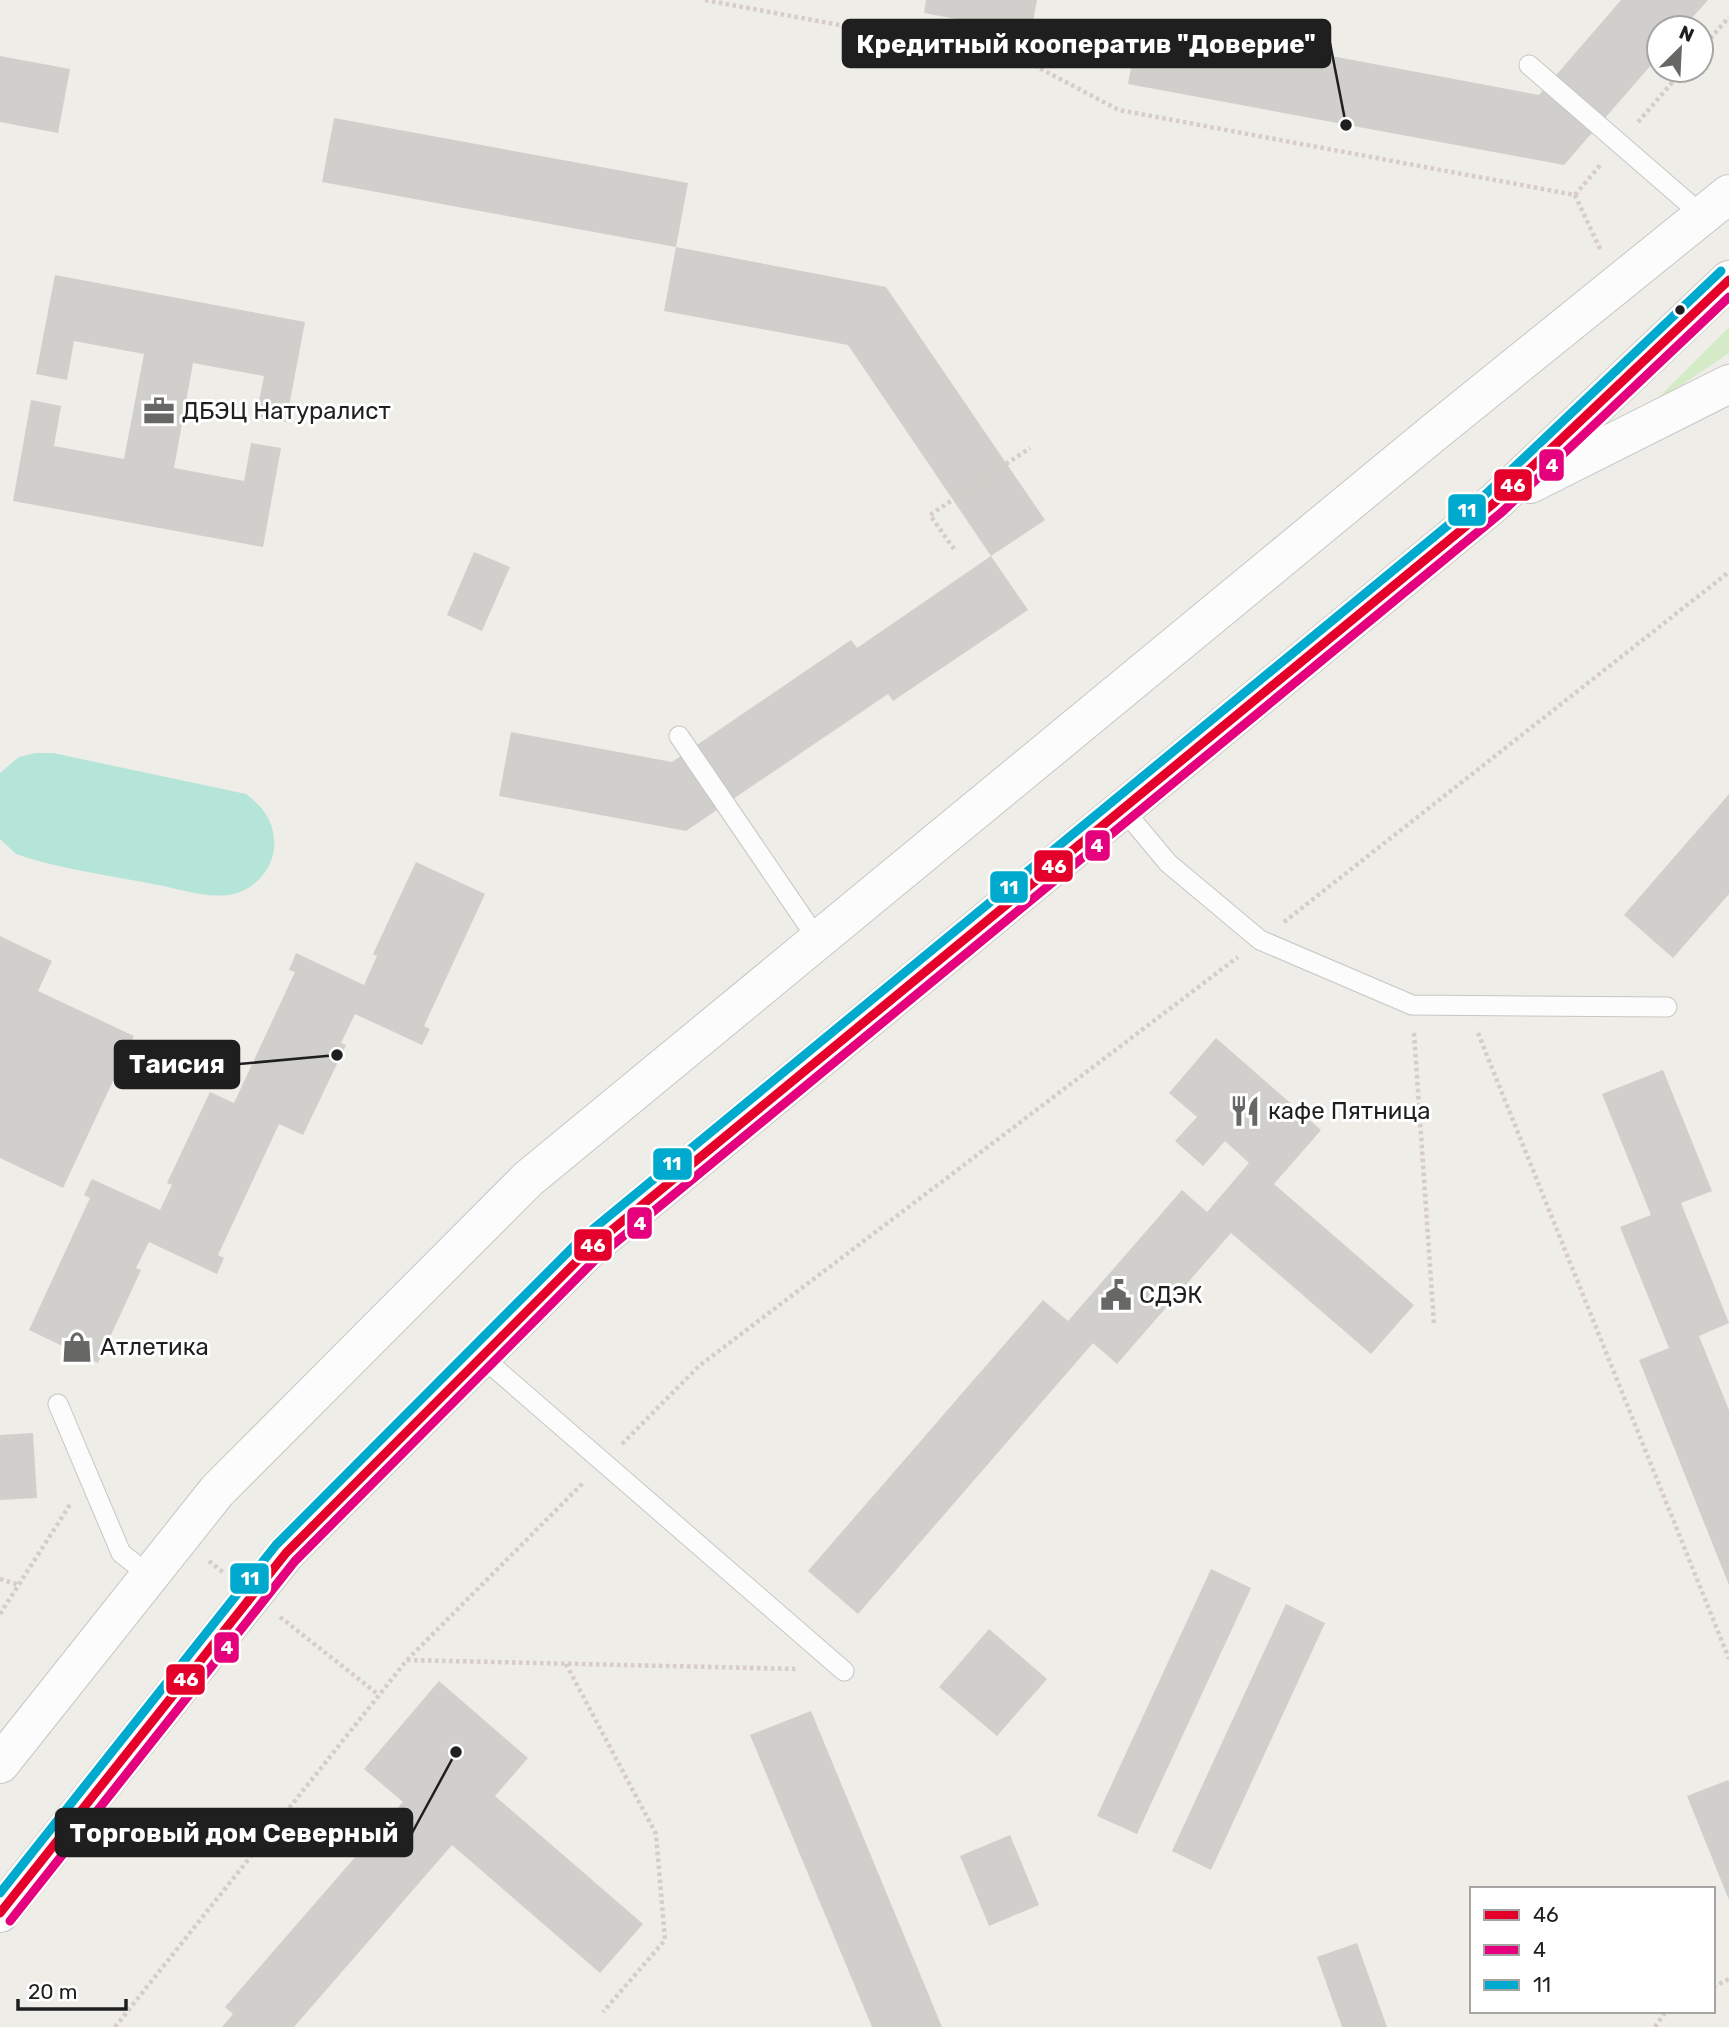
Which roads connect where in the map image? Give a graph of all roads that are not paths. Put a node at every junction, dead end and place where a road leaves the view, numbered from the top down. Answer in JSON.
{"nodes":[{"id":1,"x":1529,"y":65,"type":"dead end"},
{"id":2,"x":1716,"y":204,"type":"edge"},
{"id":3,"x":1729,"y":280,"type":"edge"},
{"id":4,"x":1729,"y":384,"type":"edge"},
{"id":5,"x":1494,"y":503,"type":"junction"},
{"id":6,"x":679,"y":736,"type":"dead end"},
{"id":7,"x":1122,"y":809,"type":"junction"},
{"id":8,"x":818,"y":940,"type":"junction"},
{"id":9,"x":1667,"y":1007,"type":"dead end"},
{"id":10,"x":482,"y":1357,"type":"junction"},
{"id":11,"x":58,"y":1404,"type":"dead end"},
{"id":12,"x":150,"y":1576,"type":"junction"},
{"id":13,"x":844,"y":1671,"type":"road end"},
{"id":14,"x":0,"y":1764,"type":"edge"},
{"id":15,"x":0,"y":1913,"type":"edge"}],
"edges":[{"from":1,"to":2,"type":"lane"},
{"from":2,"to":8,"type":"street"},
{"from":3,"to":5,"type":"street"},
{"from":4,"to":5,"type":"street"},
{"from":5,"to":7,"type":"street"},
{"from":6,"to":8,"type":"lane"},
{"from":7,"to":9,"type":"lane"},
{"from":7,"to":10,"type":"street"},
{"from":8,"to":12,"type":"street"},
{"from":10,"to":13,"type":"lane"},
{"from":10,"to":15,"type":"street"},
{"from":11,"to":12,"type":"lane"},
{"from":12,"to":14,"type":"street"}]}
